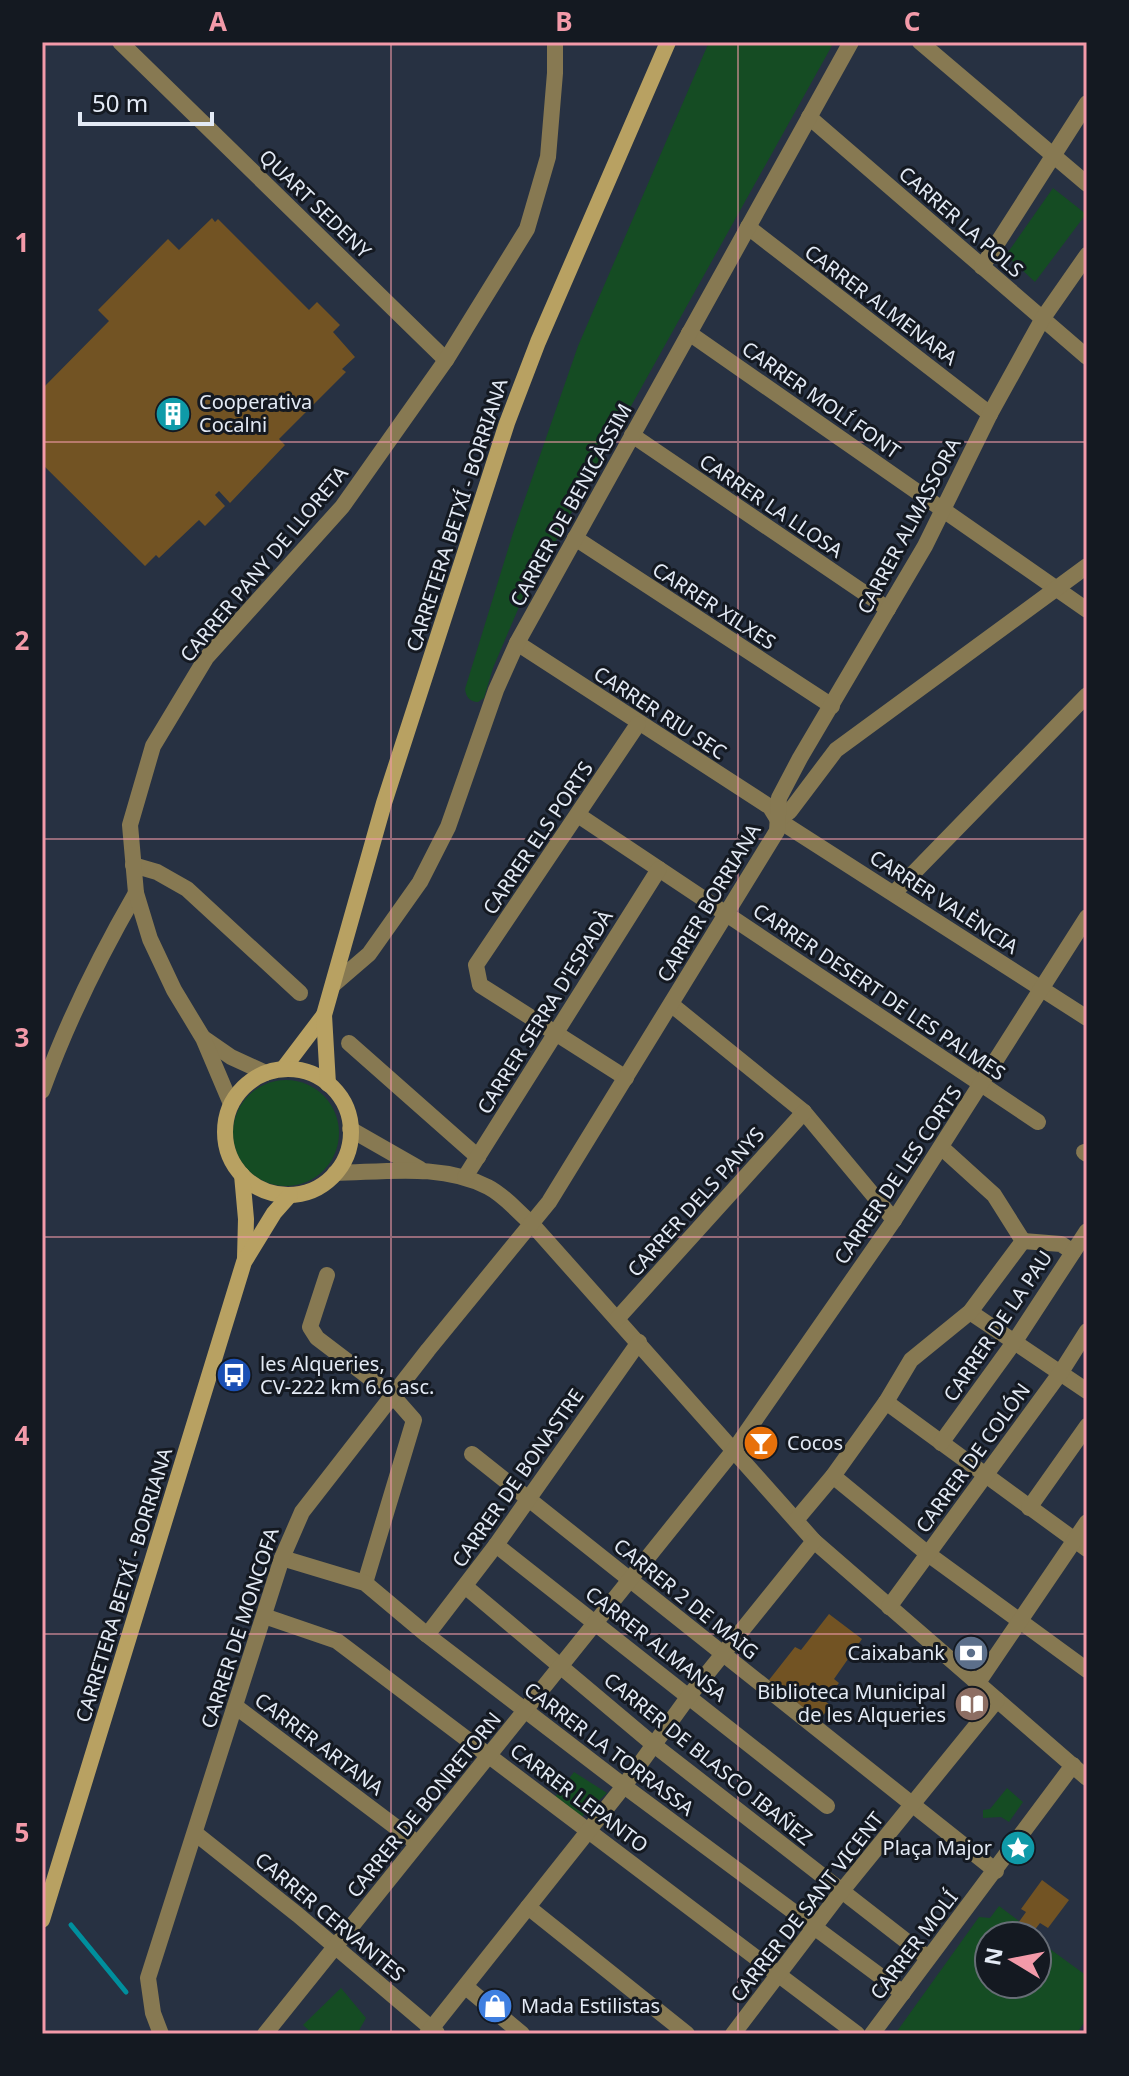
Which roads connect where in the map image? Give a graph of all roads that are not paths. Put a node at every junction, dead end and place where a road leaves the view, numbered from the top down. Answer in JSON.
{"nodes":[{"id":1,"x":120,"y":42,"type":"edge"},
{"id":2,"x":555,"y":42,"type":"edge"},
{"id":3,"x":668,"y":42,"type":"edge"},
{"id":4,"x":851,"y":42,"type":"edge"},
{"id":5,"x":920,"y":42,"type":"edge"},
{"id":6,"x":1087,"y":103,"type":"edge"},
{"id":7,"x":809,"y":117,"type":"junction"},
{"id":8,"x":1052,"y":154,"type":"junction"},
{"id":9,"x":1087,"y":184,"type":"edge"},
{"id":10,"x":748,"y":227,"type":"junction"},
{"id":11,"x":1087,"y":255,"type":"edge"},
{"id":12,"x":982,"y":267,"type":"junction"},
{"id":13,"x":1043,"y":318,"type":"junction"},
{"id":14,"x":689,"y":333,"type":"junction"},
{"id":15,"x":1087,"y":357,"type":"edge"},
{"id":16,"x":446,"y":360,"type":"junction"},
{"id":17,"x":990,"y":414,"type":"junction"},
{"id":18,"x":632,"y":435,"type":"junction"},
{"id":19,"x":943,"y":510,"type":"junction"},
{"id":20,"x":575,"y":538,"type":"junction"},
{"id":21,"x":1087,"y":566,"type":"edge"},
{"id":22,"x":1056,"y":588,"type":"junction"},
{"id":23,"x":888,"y":609,"type":"junction"},
{"id":24,"x":1087,"y":610,"type":"edge"},
{"id":25,"x":517,"y":643,"type":"junction"},
{"id":26,"x":1087,"y":695,"type":"edge"},
{"id":27,"x":832,"y":706,"type":"junction"},
{"id":28,"x":638,"y":724,"type":"junction"},
{"id":29,"x":813,"y":735,"type":"junction"},
{"id":30,"x":836,"y":750,"type":"junction"},
{"id":31,"x":578,"y":815,"type":"junction"},
{"id":32,"x":778,"y":820,"type":"junction"},
{"id":33,"x":133,"y":865,"type":"junction"},
{"id":34,"x":659,"y":869,"type":"junction"},
{"id":35,"x":136,"y":893,"type":"junction"},
{"id":36,"x":894,"y":893,"type":"junction"},
{"id":37,"x":727,"y":914,"type":"junction"},
{"id":38,"x":1087,"y":917,"type":"edge"},
{"id":39,"x":333,"y":985,"type":"junction"},
{"id":40,"x":1041,"y":988,"type":"junction"},
{"id":41,"x":300,"y":993,"type":"dead end"},
{"id":42,"x":672,"y":1005,"type":"junction"},
{"id":43,"x":324,"y":1015,"type":"junction"},
{"id":44,"x":1087,"y":1018,"type":"edge"},
{"id":45,"x":555,"y":1032,"type":"junction"},
{"id":46,"x":203,"y":1038,"type":"junction"},
{"id":47,"x":349,"y":1043,"type":"dead end"},
{"id":48,"x":283,"y":1069,"type":"junction"},
{"id":49,"x":266,"y":1073,"type":"junction"},
{"id":50,"x":626,"y":1078,"type":"junction"},
{"id":51,"x":328,"y":1084,"type":"junction"},
{"id":52,"x":981,"y":1086,"type":"junction"},
{"id":53,"x":42,"y":1091,"type":"edge"},
{"id":54,"x":231,"y":1104,"type":"junction"},
{"id":55,"x":804,"y":1112,"type":"junction"},
{"id":56,"x":1038,"y":1122,"type":"dead end"},
{"id":57,"x":350,"y":1129,"type":"junction"},
{"id":58,"x":941,"y":1147,"type":"junction"},
{"id":59,"x":478,"y":1157,"type":"junction"},
{"id":60,"x":421,"y":1170,"type":"junction"},
{"id":61,"x":335,"y":1173,"type":"junction"},
{"id":62,"x":242,"y":1175,"type":"junction"},
{"id":63,"x":465,"y":1177,"type":"junction"},
{"id":64,"x":290,"y":1195,"type":"junction"},
{"id":65,"x":894,"y":1220,"type":"junction"},
{"id":66,"x":531,"y":1223,"type":"junction"},
{"id":67,"x":1087,"y":1231,"type":"edge"},
{"id":68,"x":1023,"y":1241,"type":"junction"},
{"id":69,"x":1073,"y":1252,"type":"junction"},
{"id":70,"x":244,"y":1262,"type":"junction"},
{"id":71,"x":327,"y":1275,"type":"dead end"},
{"id":72,"x":970,"y":1312,"type":"junction"},
{"id":73,"x":617,"y":1319,"type":"junction"},
{"id":74,"x":1087,"y":1331,"type":"edge"},
{"id":75,"x":1015,"y":1341,"type":"junction"},
{"id":76,"x":639,"y":1342,"type":"junction"},
{"id":77,"x":1061,"y":1372,"type":"junction"},
{"id":78,"x":1087,"y":1391,"type":"edge"},
{"id":79,"x":392,"y":1395,"type":"junction"},
{"id":80,"x":886,"y":1402,"type":"junction"},
{"id":81,"x":1087,"y":1426,"type":"edge"},
{"id":82,"x":941,"y":1443,"type":"junction"},
{"id":83,"x":734,"y":1450,"type":"junction"},
{"id":84,"x":472,"y":1454,"type":"dead end"},
{"id":85,"x":986,"y":1474,"type":"junction"},
{"id":86,"x":833,"y":1476,"type":"junction"},
{"id":87,"x":529,"y":1498,"type":"junction"},
{"id":88,"x":1029,"y":1508,"type":"junction"},
{"id":89,"x":796,"y":1520,"type":"junction"},
{"id":90,"x":1087,"y":1522,"type":"edge"},
{"id":91,"x":814,"y":1541,"type":"junction"},
{"id":92,"x":496,"y":1545,"type":"junction"},
{"id":93,"x":1081,"y":1545,"type":"edge"},
{"id":94,"x":928,"y":1554,"type":"junction"},
{"id":95,"x":282,"y":1558,"type":"junction"},
{"id":96,"x":630,"y":1579,"type":"junction"},
{"id":97,"x":365,"y":1583,"type":"junction"},
{"id":98,"x":466,"y":1587,"type":"junction"},
{"id":99,"x":889,"y":1607,"type":"junction"},
{"id":100,"x":264,"y":1616,"type":"junction"},
{"id":101,"x":595,"y":1621,"type":"junction"},
{"id":102,"x":1020,"y":1621,"type":"junction"},
{"id":103,"x":427,"y":1635,"type":"junction"},
{"id":104,"x":722,"y":1655,"type":"junction"},
{"id":105,"x":561,"y":1665,"type":"junction"},
{"id":106,"x":1087,"y":1670,"type":"edge"},
{"id":107,"x":977,"y":1684,"type":"junction"},
{"id":108,"x":689,"y":1696,"type":"junction"},
{"id":109,"x":997,"y":1700,"type":"junction"},
{"id":110,"x":235,"y":1706,"type":"junction"},
{"id":111,"x":526,"y":1710,"type":"junction"},
{"id":112,"x":654,"y":1745,"type":"junction"},
{"id":113,"x":489,"y":1756,"type":"junction"},
{"id":114,"x":1073,"y":1765,"type":"junction"},
{"id":115,"x":1087,"y":1778,"type":"edge"},
{"id":116,"x":624,"y":1786,"type":"junction"},
{"id":117,"x":912,"y":1804,"type":"junction"},
{"id":118,"x":827,"y":1806,"type":"dead end"},
{"id":119,"x":590,"y":1831,"type":"junction"},
{"id":120,"x":195,"y":1833,"type":"junction"},
{"id":121,"x":417,"y":1843,"type":"junction"},
{"id":122,"x":992,"y":1876,"type":"junction"},
{"id":123,"x":841,"y":1892,"type":"junction"},
{"id":124,"x":528,"y":1907,"type":"junction"},
{"id":125,"x":42,"y":1920,"type":"edge"},
{"id":126,"x":815,"y":1928,"type":"junction"},
{"id":127,"x":335,"y":1947,"type":"junction"},
{"id":128,"x":928,"y":1958,"type":"junction"},
{"id":129,"x":778,"y":1975,"type":"junction"},
{"id":130,"x":466,"y":1987,"type":"junction"},
{"id":131,"x":903,"y":1993,"type":"junction"},
{"id":132,"x":158,"y":2027,"type":"edge"},
{"id":133,"x":432,"y":2032,"type":"edge"},
{"id":134,"x":173,"y":2034,"type":"edge"},
{"id":135,"x":265,"y":2034,"type":"edge"},
{"id":136,"x":522,"y":2034,"type":"edge"},
{"id":137,"x":687,"y":2034,"type":"edge"},
{"id":138,"x":733,"y":2034,"type":"edge"},
{"id":139,"x":857,"y":2034,"type":"edge"},
{"id":140,"x":872,"y":2034,"type":"edge"}],
"edges":[{"from":1,"to":16,"type":"street","name":"QUART SEDENY"},
{"from":2,"to":16,"type":"street","name":"CARRER PANY DE LLORETA"},
{"from":3,"to":39,"type":"main road","name":"CARRETERA BETXÍ - BORRIANA"},
{"from":4,"to":7,"type":"street","name":"CARRER DE BENICÀSSIM"},
{"from":5,"to":8,"type":"street"},
{"from":6,"to":8,"type":"street"},
{"from":7,"to":10,"type":"street","name":"CARRER DE BENICÀSSIM"},
{"from":7,"to":12,"type":"street","name":"CARRER LA POLS"},
{"from":8,"to":9,"type":"street"},
{"from":8,"to":12,"type":"street"},
{"from":10,"to":14,"type":"street","name":"CARRER DE BENICÀSSIM"},
{"from":10,"to":17,"type":"street","name":"CARRER ALMENARA"},
{"from":11,"to":13,"type":"street","name":"CARRER ALMASSORA"},
{"from":12,"to":13,"type":"street","name":"CARRER LA POLS"},
{"from":13,"to":15,"type":"street","name":"CARRER LA POLS"},
{"from":13,"to":17,"type":"street","name":"CARRER ALMASSORA"},
{"from":14,"to":18,"type":"street","name":"CARRER DE BENICÀSSIM"},
{"from":14,"to":19,"type":"street","name":"CARRER MOLÍ FONT"},
{"from":16,"to":33,"type":"street","name":"CARRER PANY DE LLORETA"},
{"from":17,"to":19,"type":"street","name":"CARRER ALMASSORA"},
{"from":18,"to":20,"type":"street","name":"CARRER DE BENICÀSSIM"},
{"from":18,"to":23,"type":"street","name":"CARRER LA LLOSA"},
{"from":19,"to":22,"type":"street","name":"CARRER MOLÍ FONT"},
{"from":19,"to":23,"type":"street","name":"CARRER ALMASSORA"},
{"from":20,"to":25,"type":"street","name":"CARRER DE BENICÀSSIM"},
{"from":20,"to":27,"type":"street","name":"CARRER XILXES"},
{"from":21,"to":22,"type":"street","name":"CARRER BORRIANA"},
{"from":22,"to":24,"type":"street","name":"CARRER MOLÍ FONT"},
{"from":22,"to":30,"type":"street","name":"CARRER BORRIANA"},
{"from":23,"to":27,"type":"street","name":"CARRER ALMASSORA"},
{"from":25,"to":28,"type":"street","name":"CARRER RIU SEC"},
{"from":25,"to":39,"type":"street","name":"CARRER DE BENICÀSSIM"},
{"from":26,"to":36,"type":"street"},
{"from":27,"to":29,"type":"street","name":"CARRER ALMASSORA"},
{"from":28,"to":31,"type":"street","name":"CARRER ELS PORTS"},
{"from":28,"to":32,"type":"street","name":"CARRER RIU SEC"},
{"from":29,"to":30,"type":"street"},
{"from":29,"to":32,"type":"street","name":"CARRER ALMASSORA"},
{"from":30,"to":32,"type":"street","name":"CARRER BORRIANA"},
{"from":31,"to":34,"type":"street","name":"CARRER DESERT DE LES PALMES"},
{"from":31,"to":45,"type":"street","name":"CARRER ELS PORTS"},
{"from":32,"to":36,"type":"street","name":"CARRER VALÈNCIA"},
{"from":32,"to":37,"type":"street","name":"CARRER BORRIANA"},
{"from":33,"to":35,"type":"street","name":"CARRER PANY DE LLORETA"},
{"from":33,"to":41,"type":"street"},
{"from":34,"to":37,"type":"street","name":"CARRER DESERT DE LES PALMES"},
{"from":34,"to":45,"type":"street","name":"CARRER SERRA D'ESPADÀ"},
{"from":35,"to":46,"type":"street","name":"CARRER PANY DE LLORETA"},
{"from":35,"to":53,"type":"street"},
{"from":36,"to":40,"type":"street","name":"CARRER VALÈNCIA"},
{"from":37,"to":42,"type":"street","name":"CARRER BORRIANA"},
{"from":37,"to":52,"type":"street","name":"CARRER DESERT DE LES PALMES"},
{"from":38,"to":40,"type":"street","name":"CARRER DE LES CORTS"},
{"from":39,"to":43,"type":"main road","name":"CARRETERA BETXÍ - BORRIANA"},
{"from":40,"to":44,"type":"street","name":"CARRER VALÈNCIA"},
{"from":40,"to":52,"type":"street","name":"CARRER DE LES CORTS"},
{"from":42,"to":50,"type":"street","name":"CARRER BORRIANA"},
{"from":42,"to":55,"type":"street"},
{"from":43,"to":48,"type":"main road","name":"CARRETERA BETXÍ - BORRIANA"},
{"from":43,"to":51,"type":"main road","name":"CARRETERA BETXÍ - BORRIANA"},
{"from":45,"to":50,"type":"street"},
{"from":45,"to":59,"type":"street","name":"CARRER SERRA D'ESPADÀ"},
{"from":46,"to":49,"type":"street","name":"CARRER PANY DE LLORETA"},
{"from":46,"to":54,"type":"street","name":"CARRER PANY DE LLORETA"},
{"from":47,"to":59,"type":"street"},
{"from":48,"to":49,"type":"main road"},
{"from":48,"to":51,"type":"main road"},
{"from":49,"to":54,"type":"main road"},
{"from":50,"to":66,"type":"street","name":"CARRER BORRIANA"},
{"from":51,"to":57,"type":"main road"},
{"from":52,"to":56,"type":"street","name":"CARRER DESERT DE LES PALMES"},
{"from":52,"to":58,"type":"street","name":"CARRER DE LES CORTS"},
{"from":54,"to":62,"type":"main road"},
{"from":55,"to":65,"type":"street"},
{"from":55,"to":73,"type":"street","name":"CARRER DELS PANYS"},
{"from":57,"to":60,"type":"street"},
{"from":57,"to":61,"type":"main road"},
{"from":58,"to":65,"type":"street","name":"CARRER DE LES CORTS"},
{"from":58,"to":68,"type":"street"},
{"from":59,"to":63,"type":"street","name":"CARRER SERRA D'ESPADÀ"},
{"from":60,"to":61,"type":"street"},
{"from":60,"to":63,"type":"street"},
{"from":61,"to":64,"type":"main road"},
{"from":62,"to":64,"type":"main road"},
{"from":62,"to":70,"type":"main road","name":"CARRETERA BETXÍ - BORRIANA"},
{"from":63,"to":66,"type":"street"},
{"from":64,"to":70,"type":"main road","name":"CARRETERA BETXÍ - BORRIANA"},
{"from":65,"to":83,"type":"street","name":"CARRER DE LES CORTS"},
{"from":66,"to":73,"type":"street"},
{"from":66,"to":79,"type":"street","name":"CARRER DE MONCOFA"},
{"from":67,"to":69,"type":"street","name":"CARRER DE LA PAU"},
{"from":68,"to":69,"type":"street"},
{"from":68,"to":72,"type":"street"},
{"from":69,"to":75,"type":"street","name":"CARRER DE LA PAU"},
{"from":70,"to":125,"type":"main road","name":"CARRETERA BETXÍ - BORRIANA"},
{"from":71,"to":79,"type":"street"},
{"from":72,"to":75,"type":"street"},
{"from":72,"to":80,"type":"street"},
{"from":73,"to":76,"type":"street"},
{"from":74,"to":77,"type":"street","name":"CARRER DE COLÓN"},
{"from":75,"to":77,"type":"street"},
{"from":75,"to":82,"type":"street","name":"CARRER DE LA PAU"},
{"from":76,"to":83,"type":"street"},
{"from":76,"to":87,"type":"street","name":"CARRER DE BONASTRE"},
{"from":77,"to":78,"type":"street"},
{"from":77,"to":85,"type":"street","name":"CARRER DE COLÓN"},
{"from":79,"to":95,"type":"street","name":"CARRER DE MONCOFA"},
{"from":79,"to":97,"type":"street"},
{"from":80,"to":82,"type":"street"},
{"from":80,"to":86,"type":"street"},
{"from":81,"to":88,"type":"street"},
{"from":82,"to":85,"type":"street"},
{"from":83,"to":89,"type":"street"},
{"from":83,"to":96,"type":"street","name":"CARRER DE BONRETORN"},
{"from":84,"to":87,"type":"street","name":"CARRER 2 DE MAIG"},
{"from":85,"to":88,"type":"street"},
{"from":85,"to":94,"type":"street","name":"CARRER DE COLÓN"},
{"from":86,"to":89,"type":"street"},
{"from":86,"to":94,"type":"street"},
{"from":87,"to":92,"type":"street","name":"CARRER DE BONASTRE"},
{"from":87,"to":96,"type":"street","name":"CARRER 2 DE MAIG"},
{"from":88,"to":93,"type":"street"},
{"from":89,"to":91,"type":"street"},
{"from":90,"to":93,"type":"street"},
{"from":91,"to":99,"type":"street"},
{"from":91,"to":104,"type":"street"},
{"from":92,"to":98,"type":"street","name":"CARRER DE BONASTRE"},
{"from":92,"to":101,"type":"street","name":"CARRER ALMANSA"},
{"from":93,"to":102,"type":"street"},
{"from":94,"to":99,"type":"street","name":"CARRER DE COLÓN"},
{"from":94,"to":102,"type":"street"},
{"from":95,"to":97,"type":"street","name":"CARRER LA TORRASSA"},
{"from":95,"to":100,"type":"street","name":"CARRER DE MONCOFA"},
{"from":96,"to":101,"type":"street","name":"CARRER DE BONRETORN"},
{"from":96,"to":104,"type":"street","name":"CARRER 2 DE MAIG"},
{"from":97,"to":103,"type":"street","name":"CARRER LA TORRASSA"},
{"from":98,"to":103,"type":"street","name":"CARRER DE BONASTRE"},
{"from":98,"to":105,"type":"street","name":"CARRER DE BLASCO IBAÑEZ"},
{"from":99,"to":107,"type":"street"},
{"from":100,"to":110,"type":"street","name":"CARRER DE MONCOFA"},
{"from":100,"to":113,"type":"street","name":"CARRER LEPANTO"},
{"from":101,"to":105,"type":"street","name":"CARRER DE BONRETORN"},
{"from":101,"to":108,"type":"street","name":"CARRER ALMANSA"},
{"from":102,"to":106,"type":"street"},
{"from":102,"to":107,"type":"street"},
{"from":103,"to":111,"type":"street","name":"CARRER LA TORRASSA"},
{"from":104,"to":108,"type":"street"},
{"from":104,"to":117,"type":"street","name":"CARRER 2 DE MAIG"},
{"from":105,"to":111,"type":"street","name":"CARRER DE BONRETORN"},
{"from":105,"to":112,"type":"street","name":"CARRER DE BLASCO IBAÑEZ"},
{"from":107,"to":109,"type":"street"},
{"from":108,"to":112,"type":"street"},
{"from":108,"to":118,"type":"street","name":"CARRER ALMANSA"},
{"from":109,"to":114,"type":"street"},
{"from":109,"to":117,"type":"street"},
{"from":110,"to":120,"type":"street","name":"CARRER DE MONCOFA"},
{"from":110,"to":121,"type":"street","name":"CARRER ARTANA"},
{"from":111,"to":113,"type":"street","name":"CARRER DE BONRETORN"},
{"from":111,"to":116,"type":"street","name":"CARRER LA TORRASSA"},
{"from":112,"to":116,"type":"street"},
{"from":112,"to":123,"type":"street","name":"CARRER DE BLASCO IBAÑEZ"},
{"from":113,"to":119,"type":"street","name":"CARRER LEPANTO"},
{"from":113,"to":121,"type":"street","name":"CARRER DE BONRETORN"},
{"from":114,"to":115,"type":"street"},
{"from":114,"to":122,"type":"street"},
{"from":116,"to":119,"type":"street"},
{"from":116,"to":126,"type":"street","name":"CARRER LA TORRASSA"},
{"from":117,"to":122,"type":"street"},
{"from":117,"to":123,"type":"street","name":"CARRER DE SANT VICENT"},
{"from":119,"to":124,"type":"street"},
{"from":119,"to":129,"type":"street","name":"CARRER LEPANTO"},
{"from":120,"to":127,"type":"street","name":"CARRER CERVANTES"},
{"from":120,"to":132,"type":"street","name":"CARRER DE MONCOFA"},
{"from":121,"to":127,"type":"street","name":"CARRER DE BONRETORN"},
{"from":122,"to":128,"type":"street","name":"CARRER MOLÍ"},
{"from":123,"to":126,"type":"street","name":"CARRER DE SANT VICENT"},
{"from":123,"to":128,"type":"street","name":"CARRER DE BLASCO IBAÑEZ"},
{"from":124,"to":130,"type":"street"},
{"from":124,"to":137,"type":"street"},
{"from":126,"to":129,"type":"street","name":"CARRER DE SANT VICENT"},
{"from":126,"to":131,"type":"street","name":"CARRER LA TORRASSA"},
{"from":127,"to":133,"type":"street","name":"CARRER CERVANTES"},
{"from":127,"to":135,"type":"street","name":"CARRER DE BONRETORN"},
{"from":128,"to":131,"type":"street","name":"CARRER MOLÍ"},
{"from":129,"to":138,"type":"street","name":"CARRER DE SANT VICENT"},
{"from":129,"to":139,"type":"street","name":"CARRER LEPANTO"},
{"from":130,"to":133,"type":"street"},
{"from":130,"to":136,"type":"street"},
{"from":131,"to":140,"type":"street","name":"CARRER MOLÍ"},
{"from":132,"to":134,"type":"street","name":"CARRER DE MONCOFA"}]}
